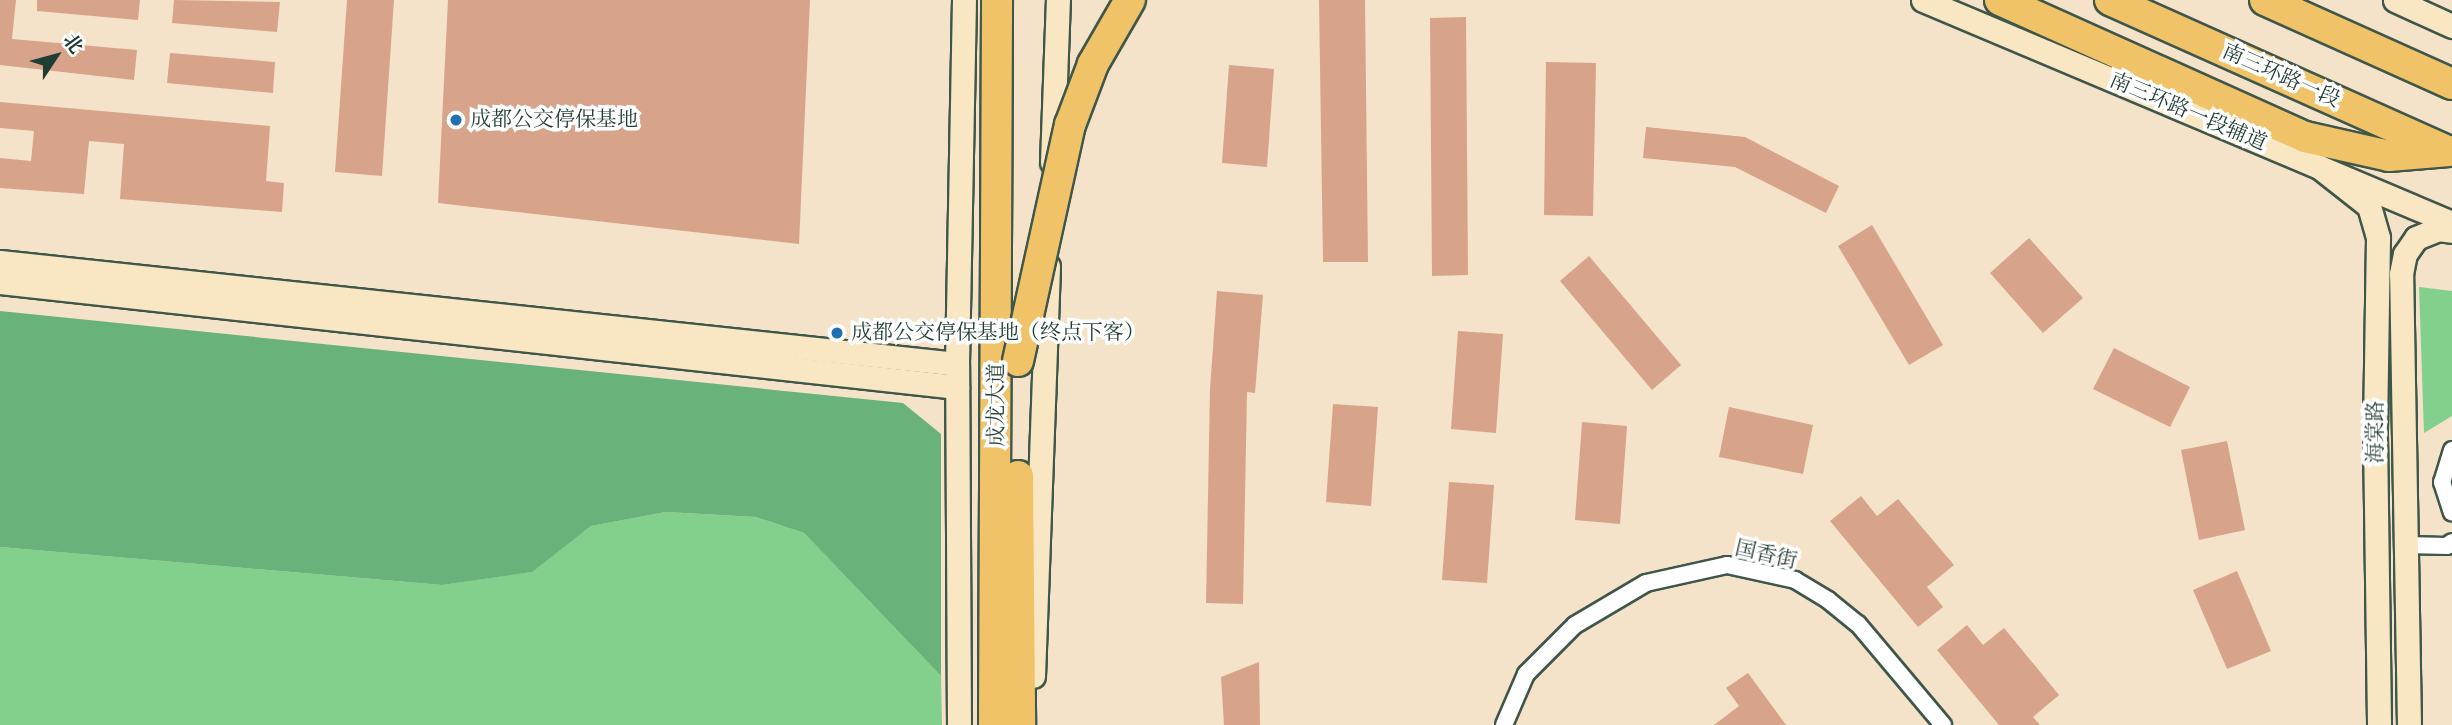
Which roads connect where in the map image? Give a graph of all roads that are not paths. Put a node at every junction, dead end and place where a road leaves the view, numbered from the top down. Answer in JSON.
{"nodes":[{"id":1,"x":964,"y":0,"type":"edge"},
{"id":2,"x":981,"y":0,"type":"edge"},
{"id":3,"x":997,"y":0,"type":"edge"},
{"id":4,"x":1016,"y":0,"type":"edge"},
{"id":5,"x":1058,"y":0,"type":"edge"},
{"id":6,"x":1130,"y":0,"type":"edge"},
{"id":7,"x":1923,"y":0,"type":"edge"},
{"id":8,"x":2000,"y":0,"type":"edge"},
{"id":9,"x":2110,"y":0,"type":"edge"},
{"id":10,"x":2265,"y":0,"type":"edge"},
{"id":11,"x":2298,"y":0,"type":"edge"},
{"id":12,"x":2395,"y":0,"type":"edge"},
{"id":13,"x":2452,"y":26,"type":"edge"},
{"id":14,"x":2360,"y":40,"type":"junction"},
{"id":15,"x":2452,"y":85,"type":"edge"},
{"id":16,"x":2451,"y":152,"type":"edge"},
{"id":17,"x":2318,"y":166,"type":"junction"},
{"id":18,"x":2452,"y":223,"type":"edge"},
{"id":19,"x":2452,"y":230,"type":"edge"},
{"id":20,"x":0,"y":262,"type":"edge"},
{"id":21,"x":0,"y":282,"type":"edge"},
{"id":22,"x":1007,"y":362,"type":"junction"},
{"id":23,"x":957,"y":364,"type":"junction"},
{"id":24,"x":957,"y":387,"type":"junction"},
{"id":25,"x":2452,"y":450,"type":"edge"},
{"id":26,"x":2452,"y":512,"type":"edge"},
{"id":27,"x":2452,"y":542,"type":"edge"},
{"id":28,"x":2406,"y":545,"type":"junction"},
{"id":29,"x":1008,"y":604,"type":"junction"},
{"id":30,"x":959,"y":725,"type":"edge"},
{"id":31,"x":993,"y":725,"type":"edge"},
{"id":32,"x":1020,"y":725,"type":"edge"},
{"id":33,"x":1031,"y":725,"type":"edge"},
{"id":34,"x":1504,"y":725,"type":"edge"},
{"id":35,"x":1943,"y":725,"type":"edge"},
{"id":36,"x":2379,"y":725,"type":"edge"},
{"id":37,"x":2409,"y":725,"type":"edge"}],
"edges":[{"from":1,"to":23,"type":"main road"},
{"from":2,"to":22,"type":"highway"},
{"from":3,"to":22,"type":"highway","name":"成龙大道"},
{"from":4,"to":22,"type":"highway","name":"成龙大道","bridge":true},
{"from":5,"to":33,"type":"main road"},
{"from":6,"to":22,"type":"highway","bridge":true},
{"from":7,"to":17,"type":"main road","name":"南三环路一段辅道"},
{"from":8,"to":16,"type":"highway"},
{"from":9,"to":16,"type":"highway","name":"南三环路一段"},
{"from":10,"to":14,"type":"highway"},
{"from":11,"to":14,"type":"highway"},
{"from":12,"to":13,"type":"main road"},
{"from":14,"to":15,"type":"highway"},
{"from":17,"to":18,"type":"main road","name":"南三环路一段辅道"},
{"from":17,"to":36,"type":"main road","name":"海棠路"},
{"from":19,"to":28,"type":"main road","name":"海棠路"},
{"from":20,"to":23,"type":"main road"},
{"from":21,"to":24,"type":"main road"},
{"from":22,"to":29,"type":"highway","name":"成龙大道"},
{"from":23,"to":24,"type":"main road"},
{"from":24,"to":30,"type":"main road"},
{"from":25,"to":26,"type":"street"},
{"from":27,"to":28,"type":"street"},
{"from":28,"to":37,"type":"main road","name":"海棠路"},
{"from":29,"to":31,"type":"highway","name":"成龙大道"},
{"from":29,"to":32,"type":"highway","name":"成龙大道"},
{"from":34,"to":35,"type":"street","name":"国香街"}]}
